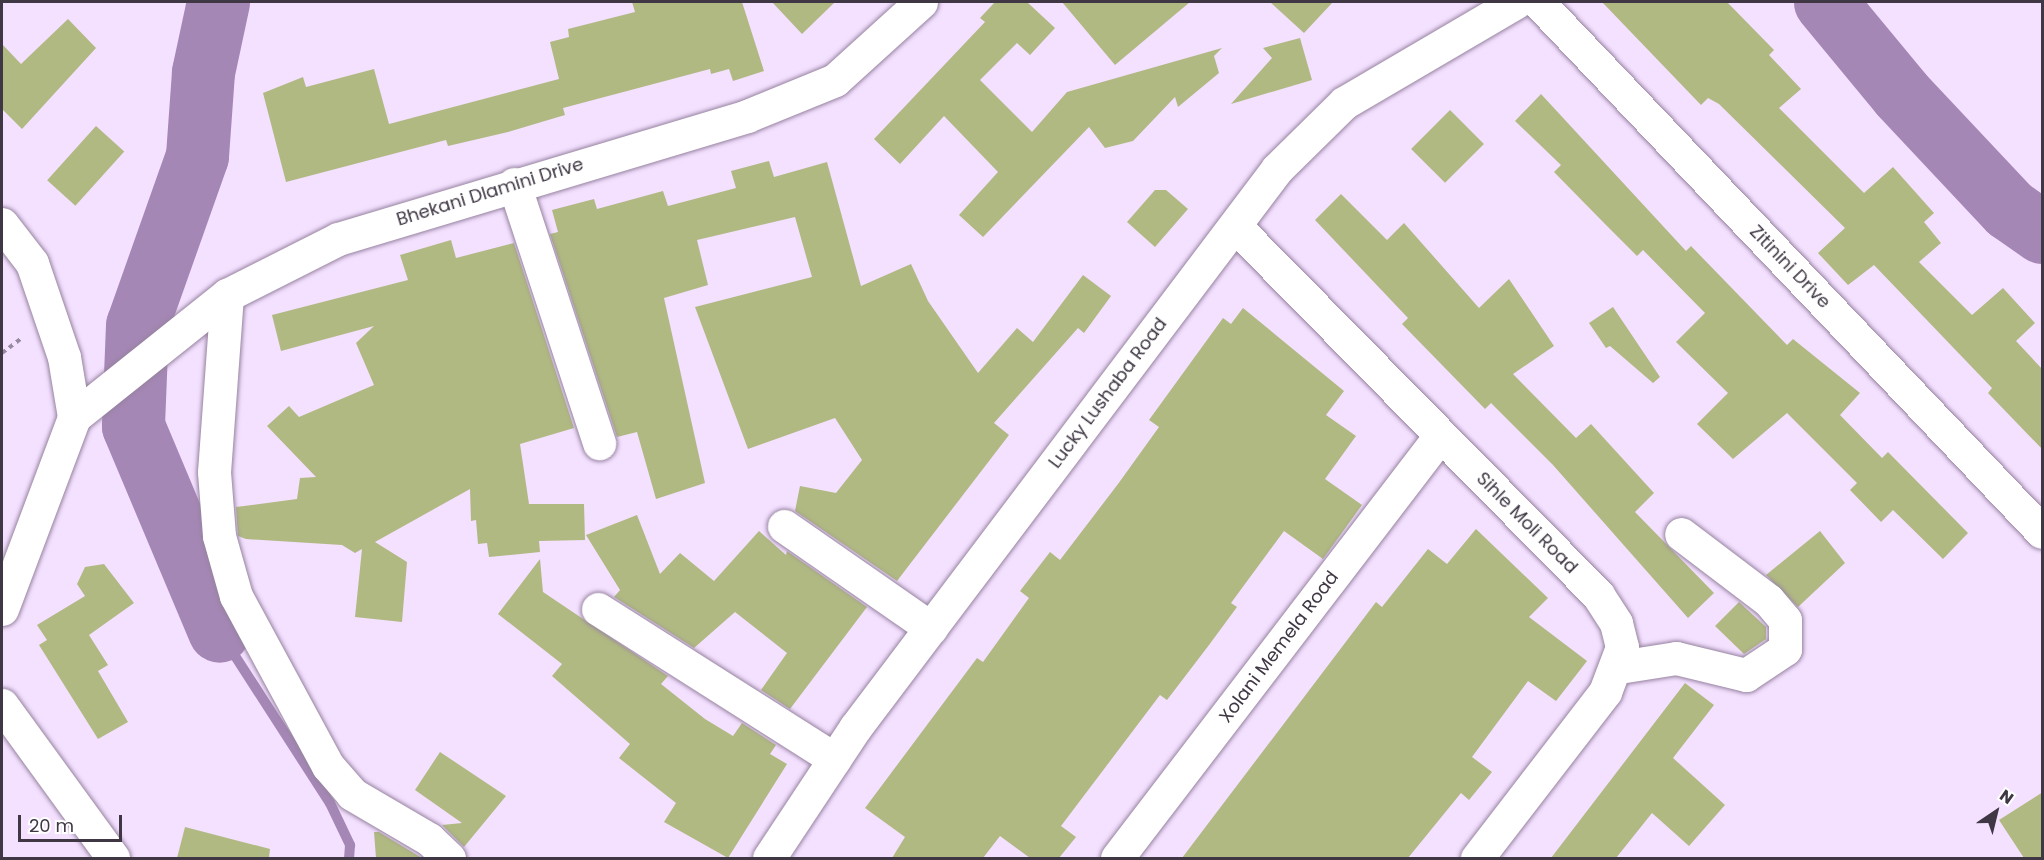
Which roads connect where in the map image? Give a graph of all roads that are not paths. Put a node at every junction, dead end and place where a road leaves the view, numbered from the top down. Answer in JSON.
{"nodes":[{"id":1,"x":921,"y":2,"type":"edge"},
{"id":2,"x":1516,"y":2,"type":"edge"},
{"id":3,"x":1538,"y":2,"type":"edge"},
{"id":4,"x":514,"y":184,"type":"junction"},
{"id":5,"x":2,"y":224,"type":"edge"},
{"id":6,"x":1235,"y":225,"type":"junction"},
{"id":7,"x":227,"y":295,"type":"junction"},
{"id":8,"x":85,"y":407,"type":"junction"},
{"id":9,"x":1440,"y":436,"type":"junction"},
{"id":10,"x":599,"y":443,"type":"dead end"},
{"id":11,"x":784,"y":526,"type":"dead end"},
{"id":12,"x":2043,"y":532,"type":"edge"},
{"id":13,"x":1681,"y":534,"type":"dead end"},
{"id":14,"x":2,"y":609,"type":"edge"},
{"id":15,"x":598,"y":609,"type":"dead end"},
{"id":16,"x":931,"y":628,"type":"junction"},
{"id":17,"x":1619,"y":667,"type":"junction"},
{"id":18,"x":2,"y":705,"type":"edge"},
{"id":19,"x":834,"y":759,"type":"junction"},
{"id":20,"x":113,"y":858,"type":"edge"},
{"id":21,"x":449,"y":858,"type":"edge"},
{"id":22,"x":769,"y":858,"type":"edge"},
{"id":23,"x":1117,"y":858,"type":"edge"},
{"id":24,"x":1477,"y":858,"type":"edge"}],
"edges":[{"from":1,"to":4,"type":"street","name":"Bhekani Dlamini Drive"},
{"from":2,"to":6,"type":"street","name":"Lucky Lushaba Road"},
{"from":3,"to":12,"type":"street","name":"Zitinini Drive"},
{"from":4,"to":7,"type":"street","name":"Bhekani Dlamini Drive"},
{"from":4,"to":10,"type":"street"},
{"from":5,"to":8,"type":"street"},
{"from":6,"to":9,"type":"street","name":"Sihle Moli Road"},
{"from":6,"to":16,"type":"street","name":"Lucky Lushaba Road"},
{"from":7,"to":8,"type":"street","name":"Bhekani Dlamini Drive"},
{"from":7,"to":21,"type":"street"},
{"from":8,"to":14,"type":"street"},
{"from":9,"to":17,"type":"street","name":"Sihle Moli Road"},
{"from":9,"to":23,"type":"street","name":"Xolani Memela Road"},
{"from":11,"to":16,"type":"street"},
{"from":13,"to":17,"type":"street"},
{"from":15,"to":19,"type":"street"},
{"from":16,"to":19,"type":"street","name":"Lucky Lushaba Road"},
{"from":17,"to":24,"type":"street"},
{"from":18,"to":20,"type":"street"},
{"from":19,"to":22,"type":"street","name":"Lucky Lushaba Road"}]}
